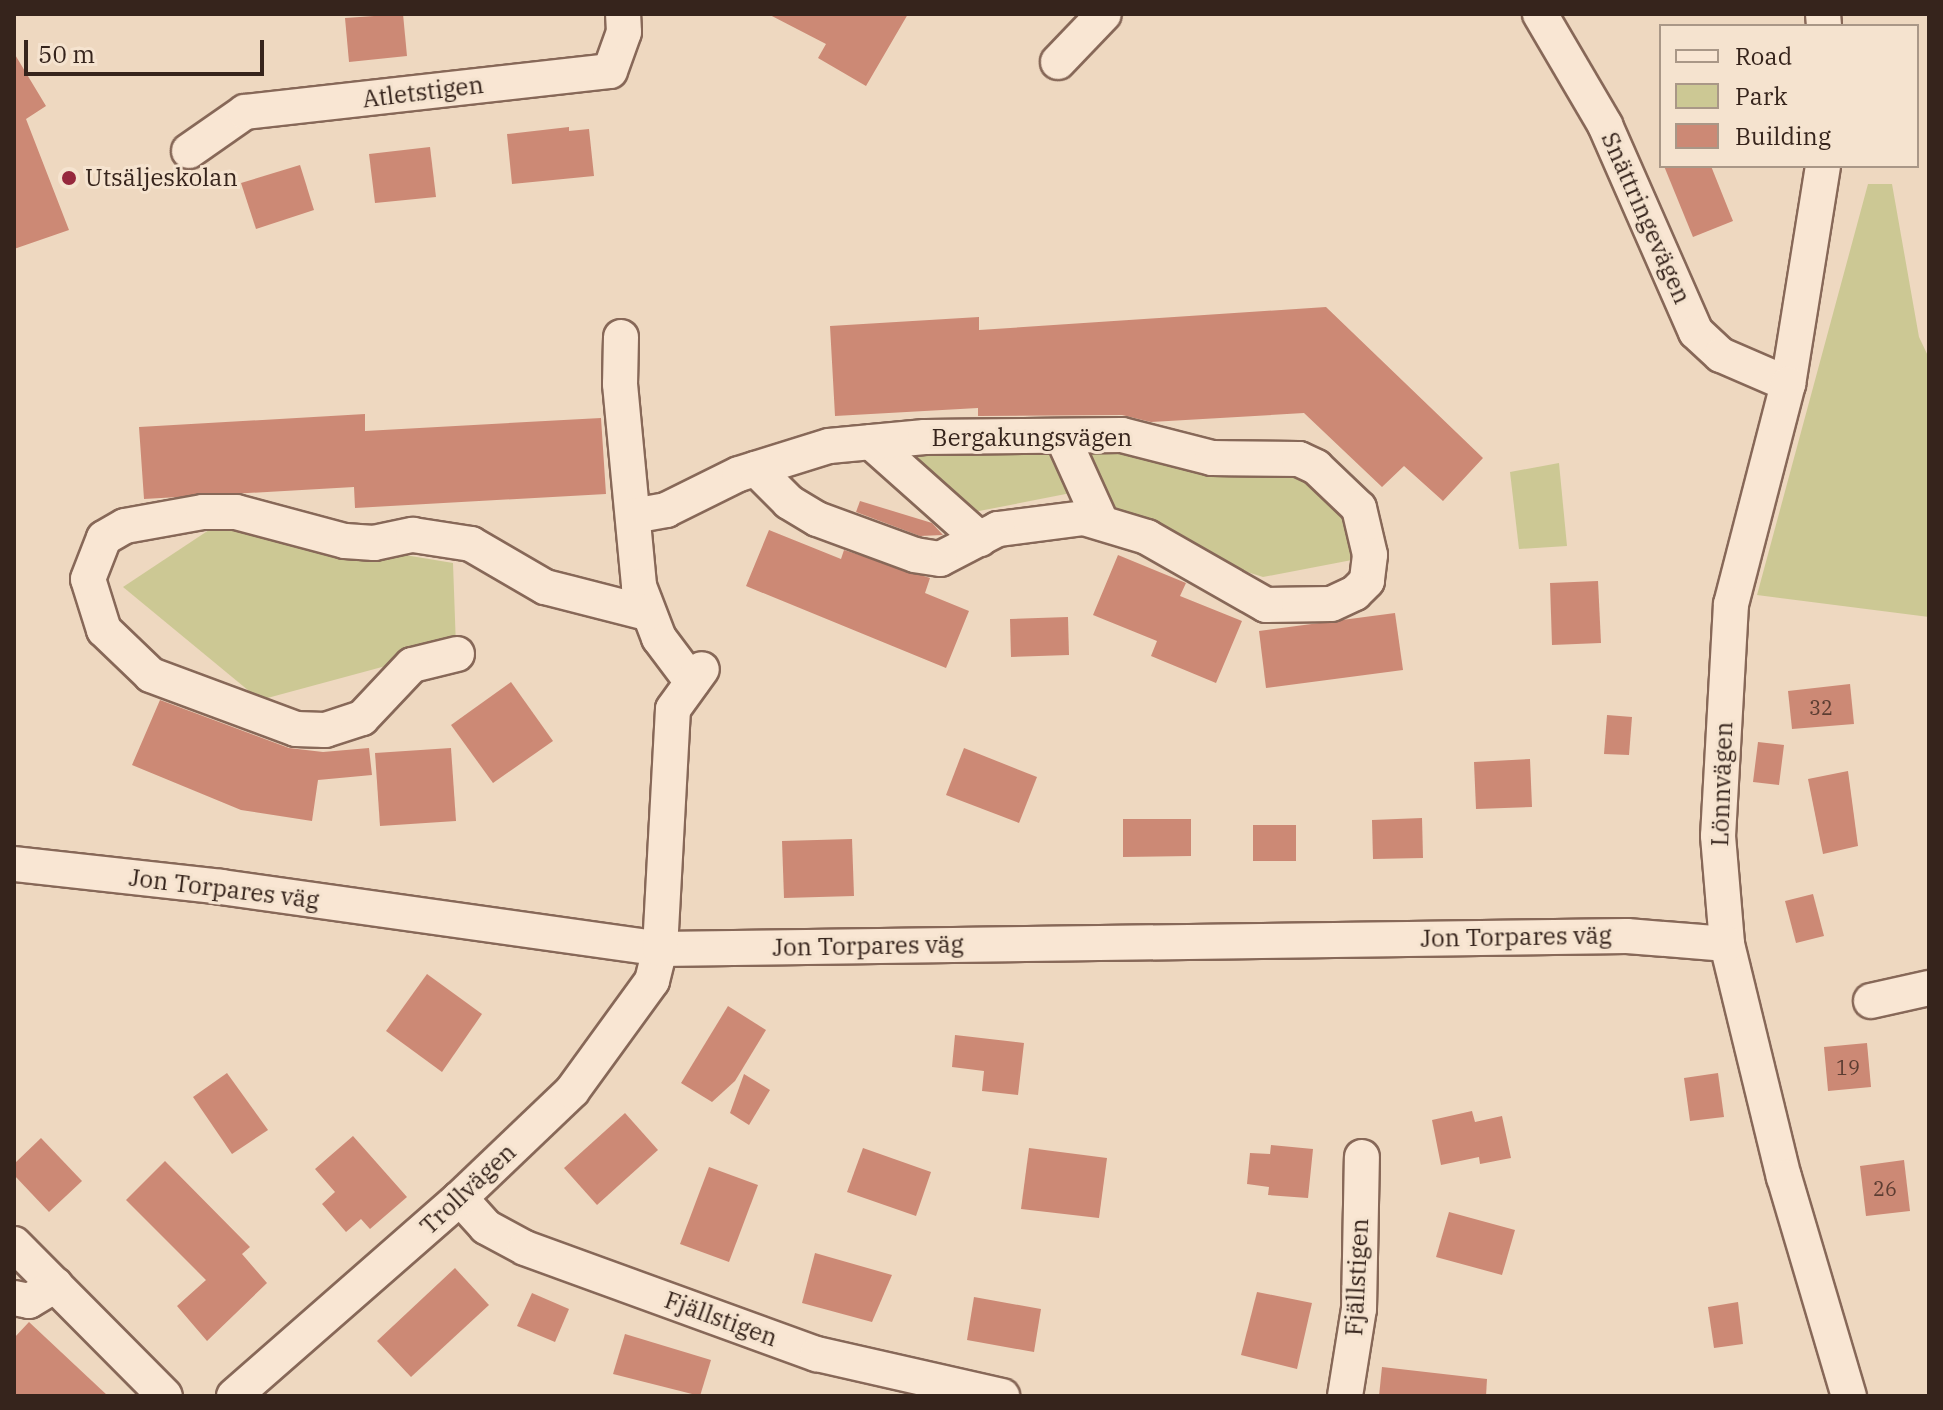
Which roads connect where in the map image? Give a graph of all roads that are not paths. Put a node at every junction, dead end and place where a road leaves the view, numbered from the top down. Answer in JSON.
{"nodes":[{"id":1,"x":623,"y":14,"type":"edge"},
{"id":2,"x":1104,"y":14,"type":"edge"},
{"id":3,"x":1540,"y":14,"type":"edge"},
{"id":4,"x":1058,"y":62,"type":"dead end"},
{"id":5,"x":189,"y":151,"type":"dead end"},
{"id":6,"x":1823,"y":168,"type":"edge"},
{"id":7,"x":621,"y":337,"type":"dead end"},
{"id":8,"x":1788,"y":384,"type":"junction"},
{"id":9,"x":1062,"y":436,"type":"junction"},
{"id":10,"x":871,"y":442,"type":"junction"},
{"id":11,"x":756,"y":469,"type":"junction"},
{"id":12,"x":633,"y":516,"type":"junction"},
{"id":13,"x":1101,"y":522,"type":"junction"},
{"id":14,"x":980,"y":539,"type":"junction"},
{"id":15,"x":647,"y":613,"type":"junction"},
{"id":16,"x":457,"y":654,"type":"dead end"},
{"id":17,"x":14,"y":864,"type":"edge"},
{"id":18,"x":1727,"y":944,"type":"junction"},
{"id":19,"x":660,"y":949,"type":"junction"},
{"id":20,"x":1929,"y":988,"type":"edge"},
{"id":21,"x":1871,"y":1001,"type":"dead end"},
{"id":22,"x":1362,"y":1157,"type":"dead end"},
{"id":23,"x":460,"y":1198,"type":"junction"},
{"id":24,"x":14,"y":1244,"type":"edge"},
{"id":25,"x":56,"y":1285,"type":"junction"},
{"id":26,"x":14,"y":1298,"type":"edge"},
{"id":27,"x":165,"y":1396,"type":"edge"},
{"id":28,"x":234,"y":1396,"type":"edge"},
{"id":29,"x":1002,"y":1396,"type":"edge"},
{"id":30,"x":1345,"y":1396,"type":"edge"},
{"id":31,"x":1849,"y":1396,"type":"edge"}],
"edges":[{"from":1,"to":5,"type":"street","name":"Atletstigen"},
{"from":2,"to":4,"type":"street"},
{"from":3,"to":8,"type":"street","name":"Snättringevägen"},
{"from":6,"to":8,"type":"street","name":"Lönnvägen"},
{"from":7,"to":12,"type":"street"},
{"from":8,"to":18,"type":"street","name":"Lönnvägen"},
{"from":9,"to":10,"type":"street","name":"Bergakungsvägen"},
{"from":9,"to":13,"type":"street"},
{"from":9,"to":13,"type":"street","name":"Bergakungsvägen"},
{"from":10,"to":11,"type":"street","name":"Bergakungsvägen"},
{"from":10,"to":14,"type":"street"},
{"from":11,"to":12,"type":"street","name":"Bergakungsvägen"},
{"from":11,"to":14,"type":"street","name":"Bergakungsvägen"},
{"from":12,"to":15,"type":"street"},
{"from":13,"to":14,"type":"street","name":"Bergakungsvägen"},
{"from":15,"to":16,"type":"street"},
{"from":15,"to":19,"type":"street"},
{"from":17,"to":19,"type":"street","name":"Jon Torpares väg"},
{"from":18,"to":19,"type":"street","name":"Jon Torpares väg"},
{"from":18,"to":31,"type":"street","name":"Lönnvägen"},
{"from":19,"to":23,"type":"street","name":"Trollvägen"},
{"from":20,"to":21,"type":"street"},
{"from":22,"to":30,"type":"street","name":"Fjällstigen"},
{"from":23,"to":28,"type":"street","name":"Trollvägen"},
{"from":23,"to":29,"type":"street","name":"Fjällstigen"},
{"from":24,"to":25,"type":"street"},
{"from":25,"to":26,"type":"street"},
{"from":25,"to":27,"type":"street"}]}
